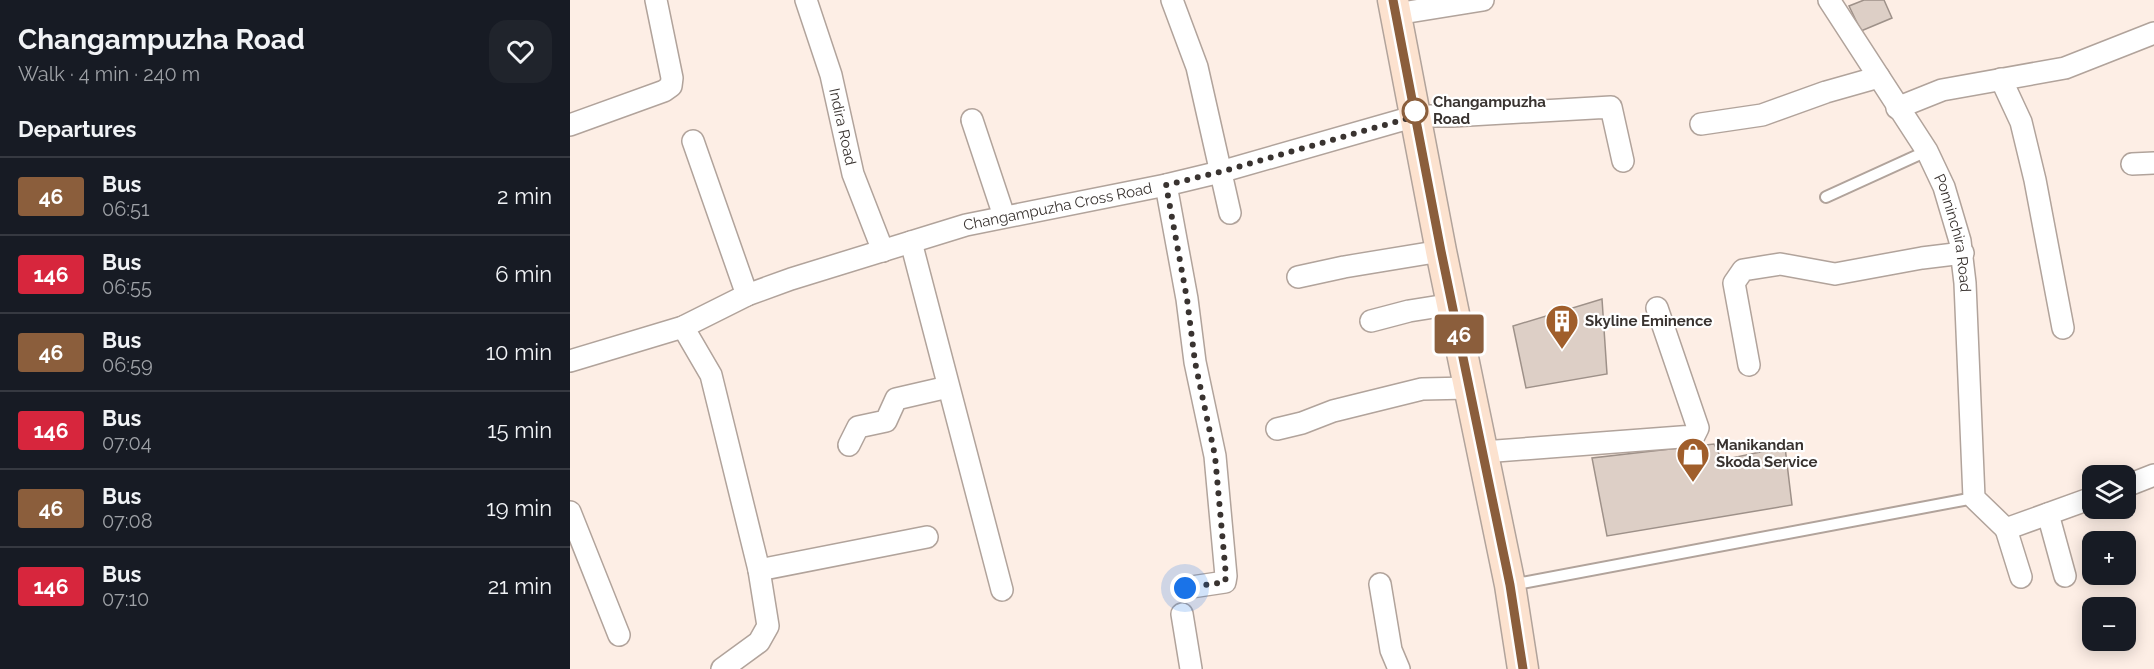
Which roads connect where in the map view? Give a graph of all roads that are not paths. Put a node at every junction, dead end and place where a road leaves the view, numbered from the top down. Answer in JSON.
{"nodes":[{"id":1,"x":656,"y":0,"type":"edge"},
{"id":2,"x":806,"y":0,"type":"edge"},
{"id":3,"x":1172,"y":0,"type":"edge"},
{"id":4,"x":1483,"y":0,"type":"edge"},
{"id":5,"x":1829,"y":0,"type":"edge"},
{"id":6,"x":1394,"y":7,"type":"edge"},
{"id":7,"x":2154,"y":33,"type":"edge"},
{"id":8,"x":1879,"y":77,"type":"junction"},
{"id":9,"x":2001,"y":79,"type":"junction"},
{"id":10,"x":1897,"y":108,"type":"junction"},
{"id":11,"x":1416,"y":116,"type":"junction"},
{"id":12,"x":972,"y":120,"type":"dead end"},
{"id":13,"x":1701,"y":124,"type":"dead end"},
{"id":14,"x":570,"y":125,"type":"edge"},
{"id":15,"x":693,"y":141,"type":"dead end"},
{"id":16,"x":1926,"y":151,"type":"junction"},
{"id":17,"x":1623,"y":161,"type":"dead end"},
{"id":18,"x":2154,"y":163,"type":"edge"},
{"id":19,"x":2132,"y":164,"type":"dead end"},
{"id":20,"x":1220,"y":172,"type":"junction"},
{"id":21,"x":1166,"y":185,"type":"junction"},
{"id":22,"x":1826,"y":197,"type":"dead end"},
{"id":23,"x":1230,"y":213,"type":"dead end"},
{"id":24,"x":1004,"y":216,"type":"junction"},
{"id":25,"x":911,"y":242,"type":"junction"},
{"id":26,"x":883,"y":251,"type":"junction"},
{"id":27,"x":1441,"y":251,"type":"junction"},
{"id":28,"x":1962,"y":253,"type":"junction"},
{"id":29,"x":1298,"y":277,"type":"dead end"},
{"id":30,"x":747,"y":295,"type":"junction"},
{"id":31,"x":1453,"y":304,"type":"junction"},
{"id":32,"x":1657,"y":308,"type":"dead end"},
{"id":33,"x":1371,"y":321,"type":"dead end"},
{"id":34,"x":683,"y":327,"type":"junction"},
{"id":35,"x":2063,"y":328,"type":"dead end"},
{"id":36,"x":570,"y":362,"type":"edge"},
{"id":37,"x":1749,"y":365,"type":"dead end"},
{"id":38,"x":948,"y":387,"type":"junction"},
{"id":39,"x":1470,"y":388,"type":"junction"},
{"id":40,"x":1277,"y":429,"type":"dead end"},
{"id":41,"x":849,"y":445,"type":"dead end"},
{"id":42,"x":1483,"y":452,"type":"junction"},
{"id":43,"x":2154,"y":475,"type":"edge"},
{"id":44,"x":2136,"y":482,"type":"edge"},
{"id":45,"x":1974,"y":498,"type":"junction"},
{"id":46,"x":2082,"y":502,"type":"edge"},
{"id":47,"x":570,"y":512,"type":"edge"},
{"id":48,"x":2048,"y":514,"type":"junction"},
{"id":49,"x":2007,"y":529,"type":"junction"},
{"id":50,"x":927,"y":537,"type":"dead end"},
{"id":51,"x":759,"y":570,"type":"junction"},
{"id":52,"x":2065,"y":576,"type":"dead end"},
{"id":53,"x":2021,"y":578,"type":"dead end"},
{"id":54,"x":1380,"y":584,"type":"dead end"},
{"id":55,"x":1510,"y":585,"type":"junction"},
{"id":56,"x":1185,"y":588,"type":"dead end"},
{"id":57,"x":1002,"y":590,"type":"dead end"},
{"id":58,"x":1182,"y":614,"type":"dead end"},
{"id":59,"x":619,"y":635,"type":"dead end"},
{"id":60,"x":722,"y":669,"type":"edge"},
{"id":61,"x":1191,"y":669,"type":"edge"},
{"id":62,"x":1399,"y":669,"type":"edge"},
{"id":63,"x":1523,"y":669,"type":"edge"}],
"edges":[{"from":1,"to":14,"type":"street"},
{"from":2,"to":26,"type":"street","name":"Indira Road"},
{"from":3,"to":20,"type":"street"},
{"from":4,"to":6,"type":"street"},
{"from":5,"to":8,"type":"street","name":"Ponninchira Road"},
{"from":6,"to":11,"type":"main road"},
{"from":7,"to":9,"type":"street"},
{"from":8,"to":10,"type":"street","name":"Ponninchira Road"},
{"from":8,"to":13,"type":"street"},
{"from":9,"to":10,"type":"street"},
{"from":9,"to":35,"type":"street"},
{"from":10,"to":16,"type":"street","name":"Ponninchira Road"},
{"from":11,"to":17,"type":"street","name":"Changampuzha Cross Road"},
{"from":11,"to":20,"type":"street","name":"Changampuzha Cross Road"},
{"from":11,"to":27,"type":"main road"},
{"from":12,"to":24,"type":"street"},
{"from":15,"to":30,"type":"street"},
{"from":16,"to":22,"type":"lane"},
{"from":16,"to":28,"type":"street","name":"Ponninchira Road"},
{"from":18,"to":19,"type":"street"},
{"from":20,"to":21,"type":"street","name":"Changampuzha Cross Road"},
{"from":20,"to":23,"type":"street"},
{"from":21,"to":24,"type":"street","name":"Changampuzha Cross Road"},
{"from":21,"to":56,"type":"street"},
{"from":24,"to":25,"type":"street","name":"Changampuzha Cross Road"},
{"from":25,"to":26,"type":"street","name":"Changampuzha Cross Road"},
{"from":25,"to":38,"type":"street"},
{"from":26,"to":30,"type":"street","name":"Changampuzha Cross Road"},
{"from":27,"to":29,"type":"street"},
{"from":27,"to":31,"type":"main road"},
{"from":28,"to":37,"type":"street"},
{"from":28,"to":45,"type":"street","name":"Ponninchira Road"},
{"from":30,"to":34,"type":"street","name":"Changampuzha Cross Road"},
{"from":31,"to":33,"type":"street"},
{"from":31,"to":39,"type":"main road"},
{"from":32,"to":42,"type":"street"},
{"from":34,"to":36,"type":"street","name":"Changampuzha Cross Road"},
{"from":34,"to":51,"type":"street"},
{"from":38,"to":41,"type":"street"},
{"from":38,"to":57,"type":"street"},
{"from":39,"to":40,"type":"street"},
{"from":39,"to":42,"type":"main road"},
{"from":42,"to":55,"type":"main road"},
{"from":43,"to":44,"type":"street"},
{"from":45,"to":49,"type":"street"},
{"from":45,"to":55,"type":"lane"},
{"from":46,"to":48,"type":"street"},
{"from":47,"to":59,"type":"street"},
{"from":48,"to":49,"type":"street"},
{"from":48,"to":52,"type":"street"},
{"from":49,"to":53,"type":"street"},
{"from":50,"to":51,"type":"street"},
{"from":51,"to":60,"type":"street"},
{"from":54,"to":62,"type":"street"},
{"from":55,"to":63,"type":"main road"},
{"from":58,"to":61,"type":"street"}]}
